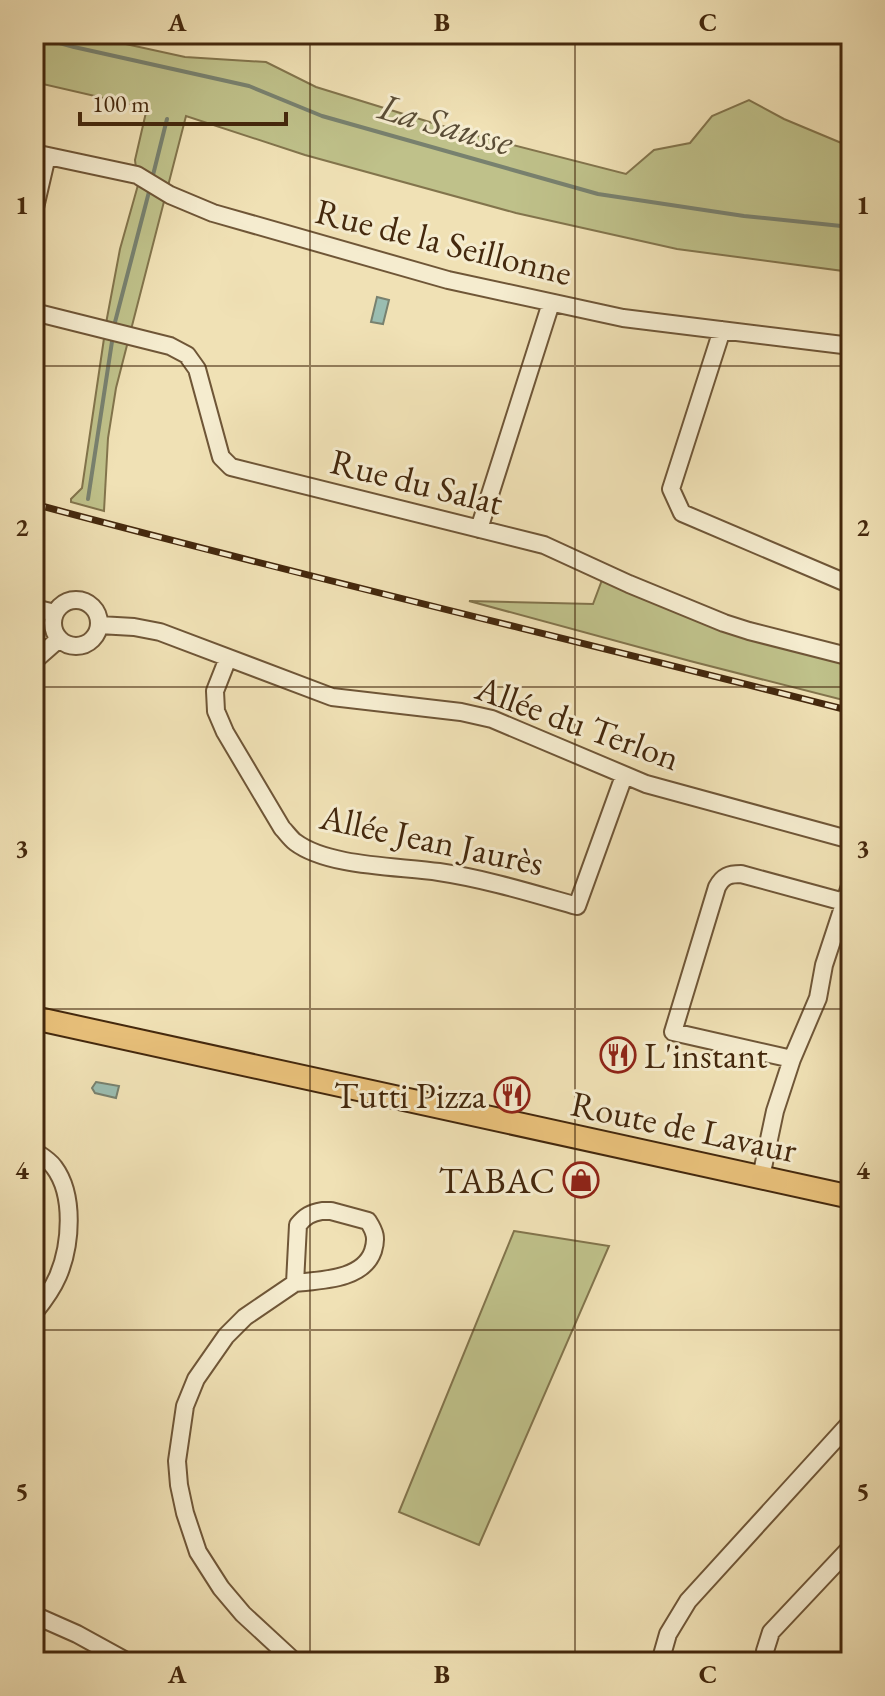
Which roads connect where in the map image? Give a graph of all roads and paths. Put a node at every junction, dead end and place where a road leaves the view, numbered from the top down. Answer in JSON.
{"nodes":[{"id":1,"x":40,"y":154,"type":"edge"},
{"id":2,"x":34,"y":212,"type":"edge"},
{"id":3,"x":551,"y":303,"type":"junction"},
{"id":4,"x":34,"y":312,"type":"edge"},
{"id":5,"x":722,"y":330,"type":"junction"},
{"id":6,"x":851,"y":346,"type":"edge"},
{"id":7,"x":479,"y":529,"type":"junction"},
{"id":8,"x":851,"y":585,"type":"edge"},
{"id":9,"x":34,"y":608,"type":"edge"},
{"id":10,"x":55,"y":613,"type":"junction"},
{"id":11,"x":99,"y":625,"type":"junction"},
{"id":12,"x":59,"y":639,"type":"junction"},
{"id":13,"x":851,"y":657,"type":"edge"},
{"id":14,"x":228,"y":658,"type":"junction"},
{"id":15,"x":34,"y":661,"type":"edge"},
{"id":16,"x":624,"y":776,"type":"junction"},
{"id":17,"x":851,"y":840,"type":"edge"},
{"id":18,"x":851,"y":883,"type":"edge"},
{"id":19,"x":844,"y":902,"type":"junction"},
{"id":20,"x":34,"y":1018,"type":"edge"},
{"id":21,"x":792,"y":1059,"type":"junction"},
{"id":22,"x":34,"y":1151,"type":"edge"},
{"id":23,"x":761,"y":1177,"type":"junction"},
{"id":24,"x":851,"y":1197,"type":"edge"},
{"id":25,"x":295,"y":1283,"type":"junction"},
{"id":26,"x":34,"y":1313,"type":"edge"},
{"id":27,"x":851,"y":1422,"type":"edge"},
{"id":28,"x":851,"y":1547,"type":"edge"},
{"id":29,"x":34,"y":1615,"type":"edge"},
{"id":30,"x":128,"y":1662,"type":"edge"},
{"id":31,"x":295,"y":1662,"type":"edge"},
{"id":32,"x":660,"y":1662,"type":"edge"},
{"id":33,"x":767,"y":1662,"type":"edge"}],
"edges":[{"from":1,"to":2,"type":"street"},
{"from":1,"to":3,"type":"street","name":"Rue de la Seillonne"},
{"from":3,"to":5,"type":"street","name":"Rue de la Seillonne"},
{"from":3,"to":7,"type":"street"},
{"from":4,"to":7,"type":"street","name":"Rue du Salat"},
{"from":5,"to":6,"type":"street","name":"Rue de la Seillonne"},
{"from":5,"to":8,"type":"street"},
{"from":7,"to":13,"type":"street","name":"Rue du Salat"},
{"from":9,"to":10,"type":"street"},
{"from":10,"to":11,"type":"street"},
{"from":10,"to":12,"type":"street"},
{"from":11,"to":12,"type":"street"},
{"from":11,"to":14,"type":"street","name":"Allée du Terlon"},
{"from":12,"to":15,"type":"street"},
{"from":14,"to":16,"type":"street","name":"Allée du Terlon"},
{"from":14,"to":16,"type":"street","name":"Allée Jean Jaurès"},
{"from":16,"to":17,"type":"street","name":"Allée du Terlon"},
{"from":18,"to":19,"type":"street"},
{"from":19,"to":21,"type":"street"},
{"from":19,"to":21,"type":"street"},
{"from":20,"to":23,"type":"main road","name":"Route de Lavaur"},
{"from":21,"to":23,"type":"street"},
{"from":22,"to":26,"type":"street"},
{"from":23,"to":24,"type":"main road","name":"Route de Lavaur"},
{"from":25,"to":25,"type":"street"},
{"from":25,"to":31,"type":"street"},
{"from":27,"to":32,"type":"street"},
{"from":28,"to":33,"type":"street"},
{"from":29,"to":30,"type":"street"}]}
